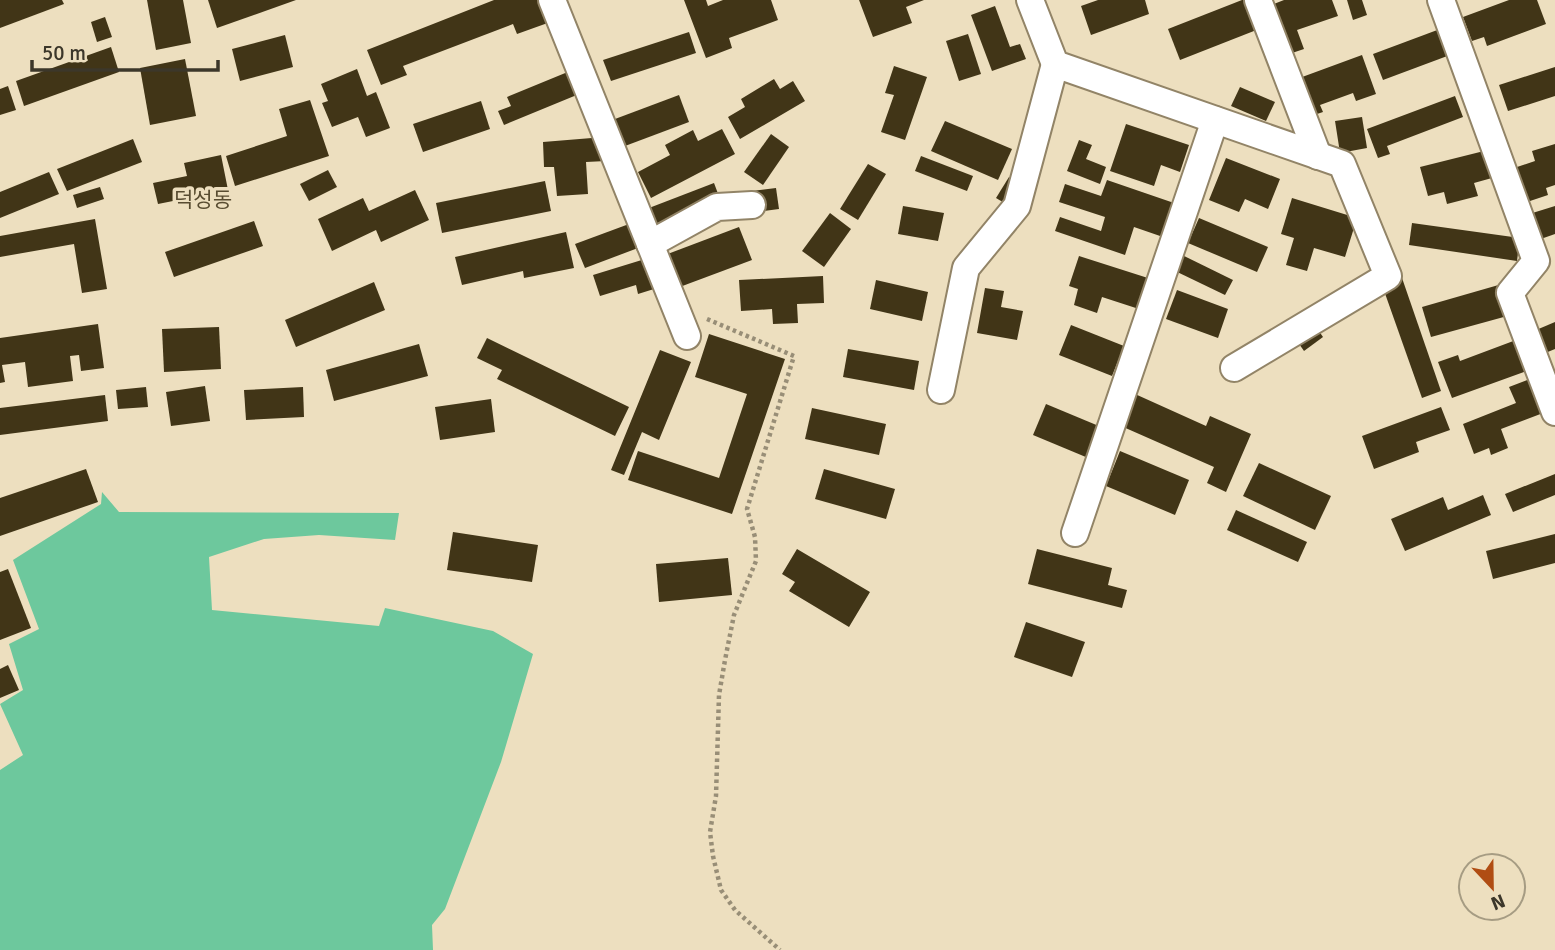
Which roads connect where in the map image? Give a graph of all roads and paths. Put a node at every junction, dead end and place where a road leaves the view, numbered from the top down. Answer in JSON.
{"nodes":[{"id":1,"x":552,"y":0,"type":"edge"},
{"id":2,"x":1030,"y":0,"type":"edge"},
{"id":3,"x":1258,"y":0,"type":"edge"},
{"id":4,"x":1441,"y":0,"type":"edge"},
{"id":5,"x":1055,"y":64,"type":"junction"},
{"id":6,"x":1215,"y":120,"type":"junction"},
{"id":7,"x":1318,"y":156,"type":"junction"},
{"id":8,"x":752,"y":205,"type":"dead end"},
{"id":9,"x":650,"y":244,"type":"junction"},
{"id":10,"x":674,"y":305,"type":"junction"},
{"id":11,"x":687,"y":336,"type":"dead end"},
{"id":12,"x":1234,"y":368,"type":"dead end"},
{"id":13,"x":940,"y":390,"type":"dead end"},
{"id":14,"x":1555,"y":412,"type":"edge"},
{"id":15,"x":1075,"y":533,"type":"dead end"},
{"id":16,"x":780,"y":950,"type":"edge"}],
"edges":[{"from":1,"to":9,"type":"street"},
{"from":2,"to":5,"type":"street"},
{"from":3,"to":7,"type":"street"},
{"from":4,"to":14,"type":"street"},
{"from":5,"to":6,"type":"street"},
{"from":5,"to":13,"type":"street"},
{"from":6,"to":7,"type":"street"},
{"from":6,"to":15,"type":"street"},
{"from":7,"to":12,"type":"street"},
{"from":8,"to":9,"type":"street"},
{"from":9,"to":10,"type":"street"},
{"from":10,"to":11,"type":"street"},
{"from":10,"to":16,"type":"path"}]}
